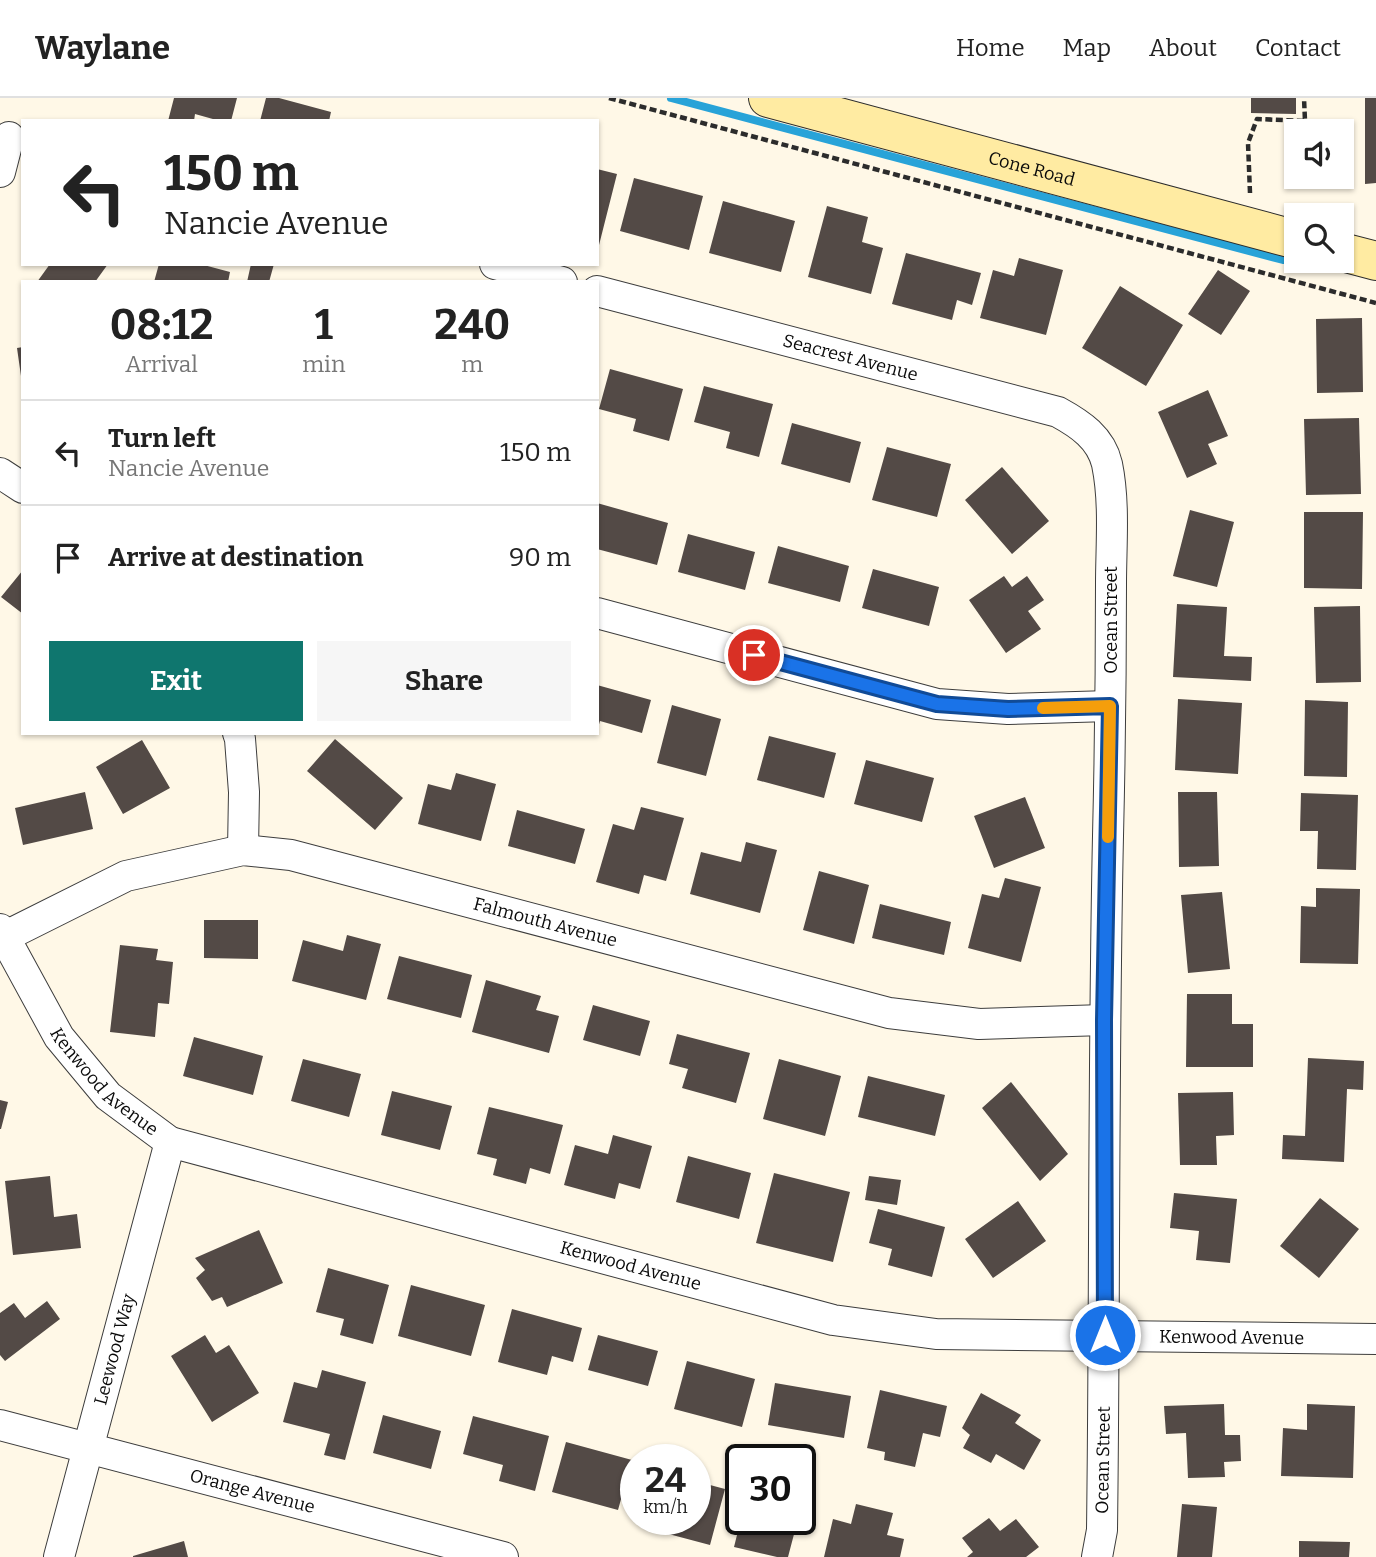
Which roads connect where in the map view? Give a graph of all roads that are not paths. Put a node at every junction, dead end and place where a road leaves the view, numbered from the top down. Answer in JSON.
{"nodes":[{"id":1,"x":768,"y":98,"type":"edge"},
{"id":2,"x":11,"y":137,"type":"edge"},
{"id":3,"x":0,"y":172,"type":"edge"},
{"id":4,"x":1284,"y":237,"type":"edge"},
{"id":5,"x":1354,"y":255,"type":"edge"},
{"id":6,"x":1376,"y":261,"type":"edge"},
{"id":7,"x":502,"y":266,"type":"edge"},
{"id":8,"x":555,"y":280,"type":"edge"},
{"id":9,"x":599,"y":292,"type":"edge"},
{"id":10,"x":1098,"y":440,"type":"joint"},
{"id":11,"x":0,"y":473,"type":"edge"},
{"id":12,"x":21,"y":487,"type":"edge"},
{"id":13,"x":599,"y":614,"type":"edge"},
{"id":14,"x":1110,"y":706,"type":"junction"},
{"id":15,"x":239,"y":735,"type":"edge"},
{"id":16,"x":243,"y":850,"type":"junction"},
{"id":17,"x":2,"y":935,"type":"edge"},
{"id":18,"x":1104,"y":1020,"type":"junction"},
{"id":19,"x":170,"y":1142,"type":"junction"},
{"id":20,"x":1105,"y":1335,"type":"junction"},
{"id":21,"x":1376,"y":1339,"type":"edge"},
{"id":22,"x":0,"y":1425,"type":"edge"},
{"id":23,"x":87,"y":1448,"type":"junction"},
{"id":24,"x":59,"y":1557,"type":"edge"},
{"id":25,"x":503,"y":1557,"type":"edge"},
{"id":26,"x":1097,"y":1557,"type":"edge"}],
"edges":[{"from":1,"to":4,"type":"street","name":"Cone Road"},
{"from":2,"to":3,"type":"street"},
{"from":5,"to":6,"type":"street"},
{"from":7,"to":8,"type":"street"},
{"from":9,"to":10,"type":"street","name":"Seacrest Avenue"},
{"from":10,"to":14,"type":"street","name":"Ocean Street"},
{"from":11,"to":12,"type":"street"},
{"from":13,"to":14,"type":"street"},
{"from":14,"to":18,"type":"street","name":"Ocean Street"},
{"from":15,"to":16,"type":"street"},
{"from":16,"to":17,"type":"street","name":"Falmouth Avenue"},
{"from":16,"to":18,"type":"street","name":"Falmouth Avenue"},
{"from":17,"to":19,"type":"street","name":"Kenwood Avenue"},
{"from":18,"to":20,"type":"street","name":"Ocean Street"},
{"from":19,"to":20,"type":"street","name":"Kenwood Avenue"},
{"from":19,"to":23,"type":"street","name":"Leewood Way"},
{"from":20,"to":21,"type":"street","name":"Kenwood Avenue"},
{"from":20,"to":26,"type":"street","name":"Ocean Street"},
{"from":22,"to":23,"type":"street","name":"Orange Avenue"},
{"from":23,"to":24,"type":"street","name":"Leewood Way"},
{"from":23,"to":25,"type":"street","name":"Orange Avenue"}]}
